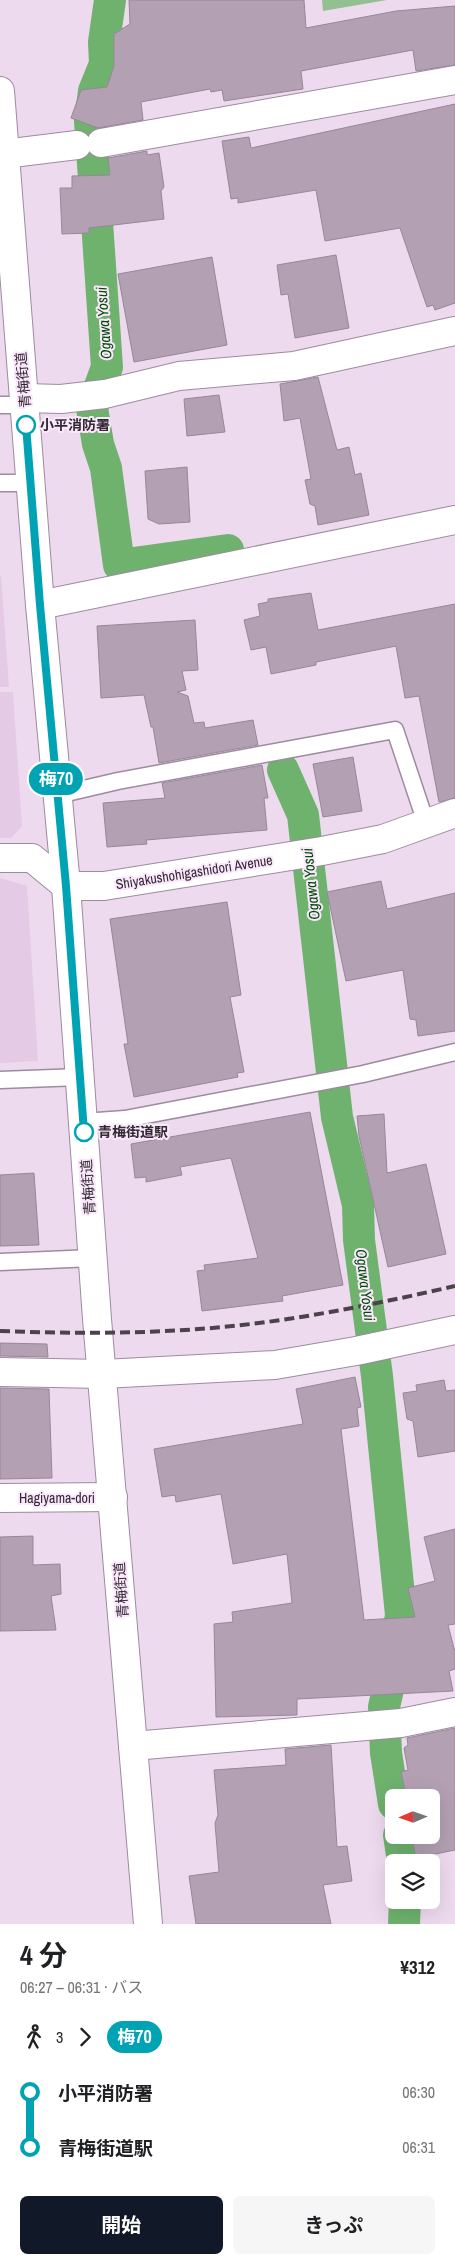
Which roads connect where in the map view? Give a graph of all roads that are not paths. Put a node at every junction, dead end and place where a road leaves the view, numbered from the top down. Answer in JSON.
{"nodes":[{"id":1,"x":455,"y":80,"type":"edge"},
{"id":2,"x":0,"y":91,"type":"edge"},
{"id":3,"x":4,"y":154,"type":"junction"},
{"id":4,"x":455,"y":331,"type":"edge"},
{"id":5,"x":16,"y":403,"type":"edge"},
{"id":6,"x":0,"y":483,"type":"edge"},
{"id":7,"x":31,"y":483,"type":"junction"},
{"id":8,"x":455,"y":520,"type":"edge"},
{"id":9,"x":40,"y":605,"type":"junction"},
{"id":10,"x":58,"y":795,"type":"junction"},
{"id":11,"x":455,"y":813,"type":"edge"},
{"id":12,"x":426,"y":823,"type":"junction"},
{"id":13,"x":0,"y":858,"type":"edge"},
{"id":14,"x":66,"y":886,"type":"junction"},
{"id":15,"x":455,"y":1052,"type":"edge"},
{"id":16,"x":80,"y":1076,"type":"junction"},
{"id":17,"x":0,"y":1080,"type":"edge"},
{"id":18,"x":83,"y":1122,"type":"junction"},
{"id":19,"x":93,"y":1258,"type":"junction"},
{"id":20,"x":0,"y":1262,"type":"edge"},
{"id":21,"x":455,"y":1330,"type":"edge"},
{"id":22,"x":0,"y":1372,"type":"edge"},
{"id":23,"x":103,"y":1374,"type":"junction"},
{"id":24,"x":113,"y":1497,"type":"junction"},
{"id":25,"x":0,"y":1498,"type":"edge"},
{"id":26,"x":455,"y":1712,"type":"edge"},
{"id":27,"x":133,"y":1746,"type":"junction"},
{"id":28,"x":148,"y":1924,"type":"edge"}],
"edges":[{"from":1,"to":3,"type":"street"},
{"from":2,"to":3,"type":"street","name":"青梅街道"},
{"from":3,"to":5,"type":"street","name":"青梅街道"},
{"from":4,"to":5,"type":"street"},
{"from":5,"to":7,"type":"street","name":"青梅街道"},
{"from":6,"to":7,"type":"lane"},
{"from":7,"to":9,"type":"street","name":"青梅街道"},
{"from":8,"to":9,"type":"street"},
{"from":9,"to":10,"type":"street","name":"青梅街道"},
{"from":10,"to":12,"type":"lane"},
{"from":10,"to":14,"type":"street","name":"青梅街道"},
{"from":11,"to":12,"type":"street","name":"Shiyakushohigashidori Avenue"},
{"from":12,"to":14,"type":"street","name":"Shiyakushohigashidori Avenue"},
{"from":13,"to":14,"type":"street"},
{"from":14,"to":16,"type":"street","name":"青梅街道"},
{"from":15,"to":18,"type":"lane"},
{"from":16,"to":17,"type":"lane"},
{"from":16,"to":18,"type":"street","name":"青梅街道"},
{"from":18,"to":19,"type":"street","name":"青梅街道"},
{"from":19,"to":20,"type":"lane"},
{"from":19,"to":23,"type":"street","name":"青梅街道"},
{"from":21,"to":23,"type":"street"},
{"from":22,"to":23,"type":"street"},
{"from":23,"to":24,"type":"street","name":"青梅街道"},
{"from":24,"to":25,"type":"street","name":"Hagiyama-dori"},
{"from":24,"to":27,"type":"street","name":"青梅街道"},
{"from":26,"to":27,"type":"street"},
{"from":27,"to":28,"type":"street","name":"青梅街道"}]}
